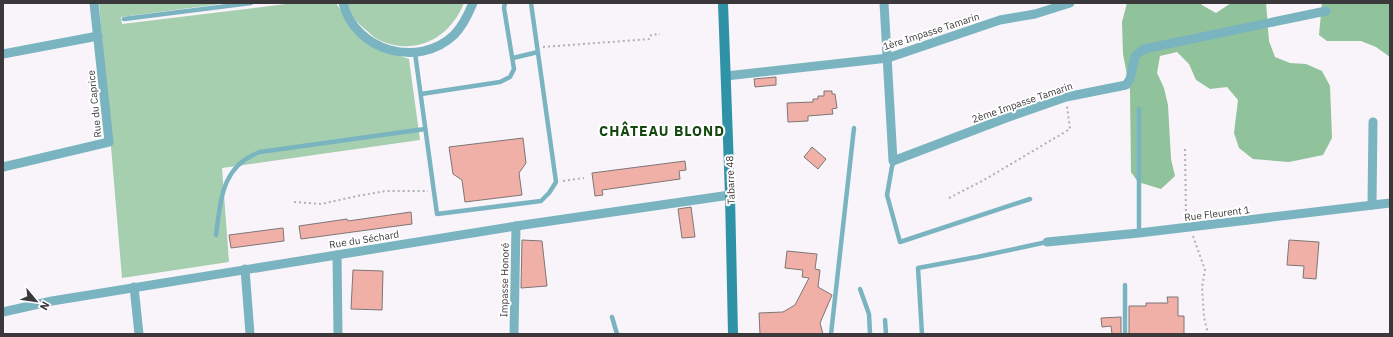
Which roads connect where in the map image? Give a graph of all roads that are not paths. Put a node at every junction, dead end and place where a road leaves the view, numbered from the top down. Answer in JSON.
{"nodes":[{"id":1,"x":94,"y":3,"type":"edge"},
{"id":2,"x":251,"y":3,"type":"edge"},
{"id":3,"x":343,"y":3,"type":"edge"},
{"id":4,"x":473,"y":3,"type":"edge"},
{"id":5,"x":505,"y":3,"type":"edge"},
{"id":6,"x":531,"y":3,"type":"edge"},
{"id":7,"x":723,"y":3,"type":"edge"},
{"id":8,"x":884,"y":3,"type":"edge"},
{"id":9,"x":1070,"y":3,"type":"edge"},
{"id":10,"x":1326,"y":11,"type":"dead end"},
{"id":11,"x":124,"y":19,"type":"dead end"},
{"id":12,"x":98,"y":36,"type":"junction"},
{"id":13,"x":538,"y":50,"type":"junction"},
{"id":14,"x":415,"y":53,"type":"junction"},
{"id":15,"x":3,"y":54,"type":"edge"},
{"id":16,"x":513,"y":58,"type":"junction"},
{"id":17,"x":888,"y":58,"type":"junction"},
{"id":18,"x":726,"y":76,"type":"junction"},
{"id":19,"x":421,"y":94,"type":"junction"},
{"id":20,"x":1139,"y":109,"type":"dead end"},
{"id":21,"x":1373,"y":122,"type":"dead end"},
{"id":22,"x":854,"y":128,"type":"dead end"},
{"id":23,"x":425,"y":129,"type":"junction"},
{"id":24,"x":893,"y":161,"type":"junction"},
{"id":25,"x":3,"y":167,"type":"edge"},
{"id":26,"x":730,"y":195,"type":"junction"},
{"id":27,"x":1030,"y":200,"type":"dead end"},
{"id":28,"x":1390,"y":203,"type":"edge"},
{"id":29,"x":1372,"y":205,"type":"junction"},
{"id":30,"x":516,"y":226,"type":"junction"},
{"id":31,"x":1139,"y":233,"type":"junction"},
{"id":32,"x":216,"y":235,"type":"dead end"},
{"id":33,"x":1047,"y":242,"type":"joint"},
{"id":34,"x":337,"y":254,"type":"junction"},
{"id":35,"x":245,"y":270,"type":"junction"},
{"id":36,"x":1124,"y":285,"type":"dead end"},
{"id":37,"x":134,"y":287,"type":"junction"},
{"id":38,"x":860,"y":289,"type":"dead end"},
{"id":39,"x":3,"y":312,"type":"edge"},
{"id":40,"x":612,"y":317,"type":"dead end"},
{"id":41,"x":885,"y":320,"type":"dead end"},
{"id":42,"x":139,"y":334,"type":"edge"},
{"id":43,"x":250,"y":334,"type":"edge"},
{"id":44,"x":338,"y":334,"type":"edge"},
{"id":45,"x":514,"y":334,"type":"edge"},
{"id":46,"x":617,"y":334,"type":"edge"},
{"id":47,"x":733,"y":334,"type":"edge"},
{"id":48,"x":831,"y":334,"type":"edge"},
{"id":49,"x":870,"y":334,"type":"edge"},
{"id":50,"x":886,"y":334,"type":"edge"},
{"id":51,"x":922,"y":334,"type":"edge"},
{"id":52,"x":1125,"y":334,"type":"edge"}],
"edges":[{"from":1,"to":12,"type":"street","name":"Rue du Caprice"},
{"from":2,"to":11,"type":"lane"},
{"from":3,"to":14,"type":"street"},
{"from":4,"to":14,"type":"street"},
{"from":5,"to":16,"type":"lane"},
{"from":6,"to":13,"type":"lane"},
{"from":7,"to":18,"type":"street","name":"Tabarre 48"},
{"from":8,"to":17,"type":"street"},
{"from":9,"to":17,"type":"street","name":"1ère Impasse Tamarin"},
{"from":10,"to":24,"type":"street","name":"2ème Impasse Tamarin"},
{"from":12,"to":15,"type":"street"},
{"from":12,"to":25,"type":"street","name":"Rue du Caprice"},
{"from":13,"to":16,"type":"lane"},
{"from":13,"to":23,"type":"lane"},
{"from":14,"to":19,"type":"lane"},
{"from":16,"to":19,"type":"lane"},
{"from":17,"to":18,"type":"street","name":"1ère Impasse Tamarin"},
{"from":17,"to":24,"type":"street"},
{"from":18,"to":26,"type":"street","name":"Tabarre 48"},
{"from":19,"to":23,"type":"lane"},
{"from":20,"to":31,"type":"lane"},
{"from":21,"to":29,"type":"street"},
{"from":22,"to":48,"type":"lane"},
{"from":23,"to":32,"type":"lane"},
{"from":24,"to":27,"type":"lane"},
{"from":26,"to":30,"type":"street","name":"Rue du Séchard"},
{"from":26,"to":47,"type":"street","name":"Tabarre 48"},
{"from":28,"to":29,"type":"street","name":"Rue Fleurent 1"},
{"from":29,"to":31,"type":"street","name":"Rue Fleurent 1"},
{"from":30,"to":34,"type":"street","name":"Rue du Séchard"},
{"from":30,"to":45,"type":"street","name":"Impasse Honoré"},
{"from":31,"to":33,"type":"street","name":"Rue Fleurent 1"},
{"from":33,"to":51,"type":"lane"},
{"from":34,"to":35,"type":"street","name":"Rue du Séchard"},
{"from":34,"to":44,"type":"street"},
{"from":35,"to":37,"type":"street","name":"Rue du Séchard"},
{"from":35,"to":43,"type":"street"},
{"from":36,"to":52,"type":"lane"},
{"from":37,"to":39,"type":"street","name":"Rue du Séchard"},
{"from":37,"to":42,"type":"street"},
{"from":38,"to":49,"type":"lane"},
{"from":40,"to":46,"type":"lane"},
{"from":41,"to":50,"type":"lane"}]}
